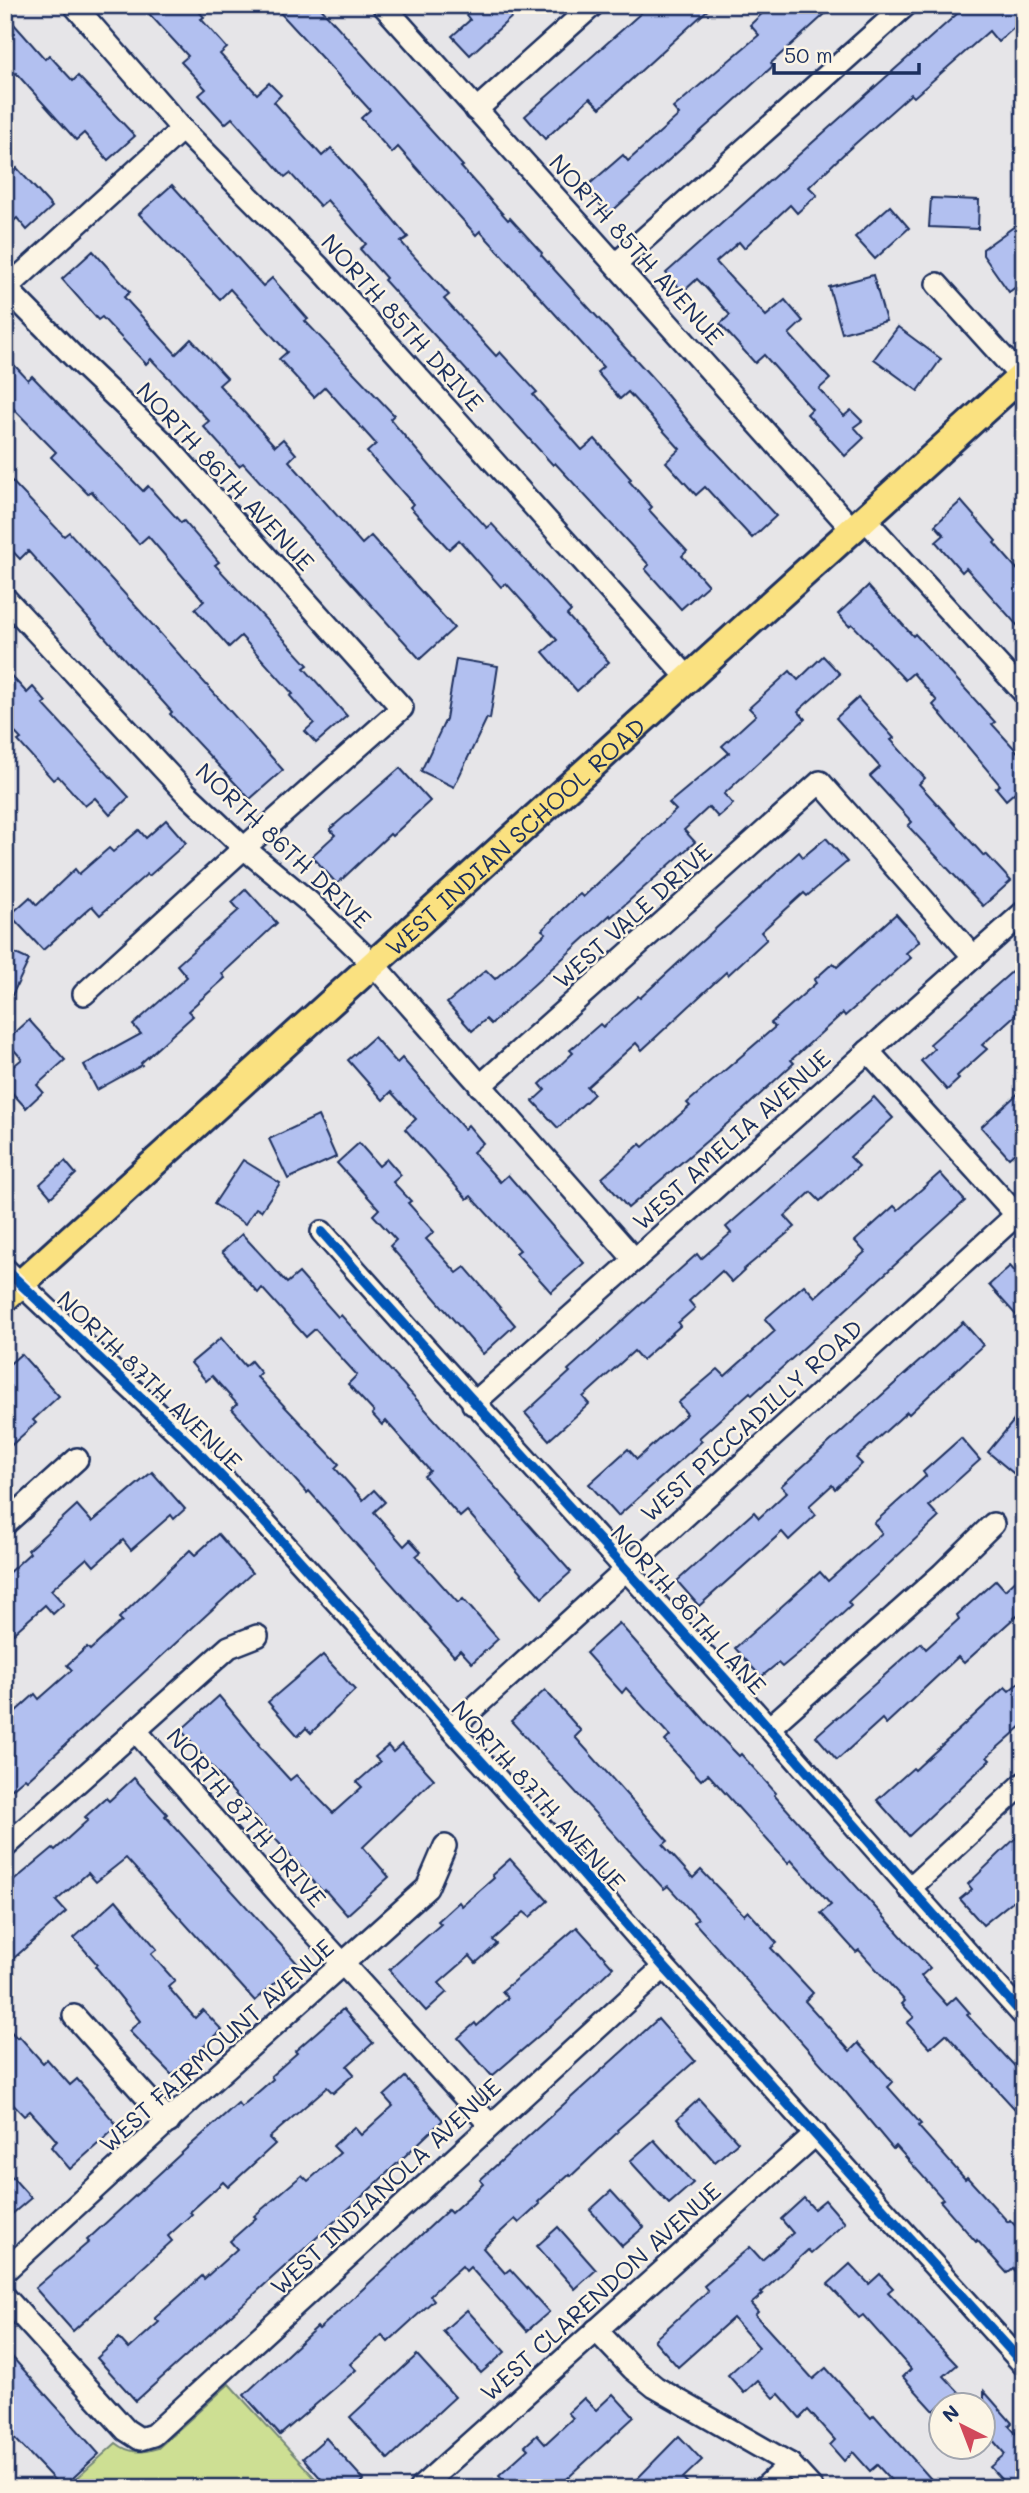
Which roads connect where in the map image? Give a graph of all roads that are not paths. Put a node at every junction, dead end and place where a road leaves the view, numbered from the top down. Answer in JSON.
{"nodes":[{"id":1,"x":74,"y":5,"type":"edge"},
{"id":2,"x":383,"y":5,"type":"edge"},
{"id":3,"x":593,"y":5,"type":"edge"},
{"id":4,"x":906,"y":5,"type":"edge"},
{"id":5,"x":476,"y":110,"type":"junction"},
{"id":6,"x":183,"y":129,"type":"junction"},
{"id":7,"x":616,"y":264,"type":"junction"},
{"id":8,"x":937,"y":284,"type":"dead end"},
{"id":9,"x":6,"y":287,"type":"edge"},
{"id":10,"x":1022,"y":375,"type":"edge"},
{"id":11,"x":858,"y":523,"type":"junction"},
{"id":12,"x":10,"y":612,"type":"edge"},
{"id":13,"x":689,"y":679,"type":"junction"},
{"id":14,"x":1024,"y":693,"type":"edge"},
{"id":15,"x":244,"y":848,"type":"junction"},
{"id":16,"x":1024,"y":912,"type":"edge"},
{"id":17,"x":974,"y":957,"type":"junction"},
{"id":18,"x":374,"y":965,"type":"junction"},
{"id":19,"x":84,"y":994,"type":"dead end"},
{"id":20,"x":868,"y":1051,"type":"junction"},
{"id":21,"x":480,"y":1086,"type":"junction"},
{"id":22,"x":1021,"y":1215,"type":"edge"},
{"id":23,"x":323,"y":1233,"type":"dead end"},
{"id":24,"x":635,"y":1260,"type":"junction"},
{"id":25,"x":10,"y":1284,"type":"edge"},
{"id":26,"x":473,"y":1404,"type":"junction"},
{"id":27,"x":77,"y":1459,"type":"dead end"},
{"id":28,"x":5,"y":1524,"type":"edge"},
{"id":29,"x":993,"y":1524,"type":"dead end"},
{"id":30,"x":625,"y":1570,"type":"junction"},
{"id":31,"x":257,"y":1636,"type":"dead end"},
{"id":32,"x":452,"y":1728,"type":"junction"},
{"id":33,"x":769,"y":1728,"type":"junction"},
{"id":34,"x":135,"y":1730,"type":"junction"},
{"id":35,"x":1024,"y":1783,"type":"edge"},
{"id":36,"x":445,"y":1846,"type":"dead end"},
{"id":37,"x":5,"y":1847,"type":"edge"},
{"id":38,"x":909,"y":1889,"type":"junction"},
{"id":39,"x":344,"y":1965,"type":"junction"},
{"id":40,"x":664,"y":1967,"type":"junction"},
{"id":41,"x":1024,"y":2015,"type":"edge"},
{"id":42,"x":74,"y":2016,"type":"dead end"},
{"id":43,"x":169,"y":2122,"type":"junction"},
{"id":44,"x":490,"y":2125,"type":"junction"},
{"id":45,"x":816,"y":2134,"type":"junction"},
{"id":46,"x":5,"y":2271,"type":"edge"},
{"id":47,"x":5,"y":2297,"type":"edge"},
{"id":48,"x":596,"y":2330,"type":"junction"},
{"id":49,"x":1024,"y":2365,"type":"edge"},
{"id":50,"x":790,"y":2464,"type":"junction"},
{"id":51,"x":420,"y":2488,"type":"edge"},
{"id":52,"x":764,"y":2488,"type":"edge"},
{"id":53,"x":812,"y":2488,"type":"edge"}],
"edges":[{"from":1,"to":6,"type":"street","name":"NORTH 85TH DRIVE"},
{"from":2,"to":5,"type":"street","name":"NORTH 85TH AVENUE"},
{"from":3,"to":5,"type":"street"},
{"from":4,"to":7,"type":"street"},
{"from":5,"to":7,"type":"street","name":"NORTH 85TH AVENUE"},
{"from":6,"to":9,"type":"street"},
{"from":6,"to":13,"type":"street","name":"NORTH 85TH DRIVE"},
{"from":7,"to":11,"type":"street","name":"NORTH 85TH AVENUE"},
{"from":8,"to":10,"type":"street"},
{"from":9,"to":15,"type":"street","name":"NORTH 86TH AVENUE"},
{"from":10,"to":11,"type":"main road","name":"WEST INDIAN SCHOOL ROAD"},
{"from":11,"to":13,"type":"main road","name":"WEST INDIAN SCHOOL ROAD"},
{"from":11,"to":14,"type":"street","name":"NORTH 85TH AVENUE"},
{"from":12,"to":15,"type":"street","name":"NORTH 86TH DRIVE"},
{"from":13,"to":18,"type":"main road","name":"WEST INDIAN SCHOOL ROAD"},
{"from":15,"to":18,"type":"street","name":"NORTH 86TH DRIVE"},
{"from":15,"to":19,"type":"street"},
{"from":16,"to":17,"type":"street","name":"WEST AMELIA AVENUE"},
{"from":17,"to":20,"type":"street","name":"WEST AMELIA AVENUE"},
{"from":17,"to":21,"type":"street","name":"WEST VALE DRIVE"},
{"from":18,"to":21,"type":"street","name":"NORTH 86TH DRIVE"},
{"from":18,"to":25,"type":"main road","name":"WEST INDIAN SCHOOL ROAD"},
{"from":20,"to":22,"type":"street"},
{"from":20,"to":24,"type":"street","name":"WEST AMELIA AVENUE"},
{"from":21,"to":24,"type":"street","name":"NORTH 86TH DRIVE"},
{"from":22,"to":30,"type":"street","name":"WEST PICCADILLY ROAD"},
{"from":23,"to":26,"type":"street","name":"NORTH 86TH LANE"},
{"from":24,"to":26,"type":"street","name":"WEST AMELIA AVENUE"},
{"from":25,"to":32,"type":"street","name":"NORTH 87TH AVENUE"},
{"from":26,"to":30,"type":"street","name":"NORTH 86TH LANE"},
{"from":27,"to":28,"type":"street"},
{"from":29,"to":33,"type":"street"},
{"from":30,"to":32,"type":"street","name":"WEST PICCADILLY ROAD"},
{"from":30,"to":33,"type":"street","name":"NORTH 86TH LANE"},
{"from":31,"to":34,"type":"street"},
{"from":32,"to":40,"type":"street","name":"NORTH 87TH AVENUE"},
{"from":33,"to":38,"type":"street","name":"NORTH 86TH LANE"},
{"from":34,"to":37,"type":"street"},
{"from":34,"to":39,"type":"street","name":"NORTH 87TH DRIVE"},
{"from":35,"to":38,"type":"street"},
{"from":36,"to":39,"type":"street","name":"WEST FAIRMOUNT AVENUE"},
{"from":38,"to":41,"type":"street","name":"NORTH 86TH LANE"},
{"from":39,"to":43,"type":"street","name":"WEST FAIRMOUNT AVENUE"},
{"from":39,"to":44,"type":"street","name":"NORTH 87TH DRIVE"},
{"from":40,"to":44,"type":"street","name":"WEST INDIANOLA AVENUE"},
{"from":40,"to":45,"type":"street","name":"NORTH 87TH AVENUE"},
{"from":42,"to":43,"type":"street"},
{"from":43,"to":46,"type":"street","name":"WEST FAIRMOUNT AVENUE"},
{"from":44,"to":47,"type":"street","name":"WEST INDIANOLA AVENUE"},
{"from":45,"to":48,"type":"street","name":"WEST CLARENDON AVENUE"},
{"from":45,"to":49,"type":"street","name":"NORTH 87TH AVENUE"},
{"from":48,"to":50,"type":"street"},
{"from":48,"to":51,"type":"street","name":"WEST CLARENDON AVENUE"},
{"from":50,"to":52,"type":"street"},
{"from":50,"to":53,"type":"street"}]}
